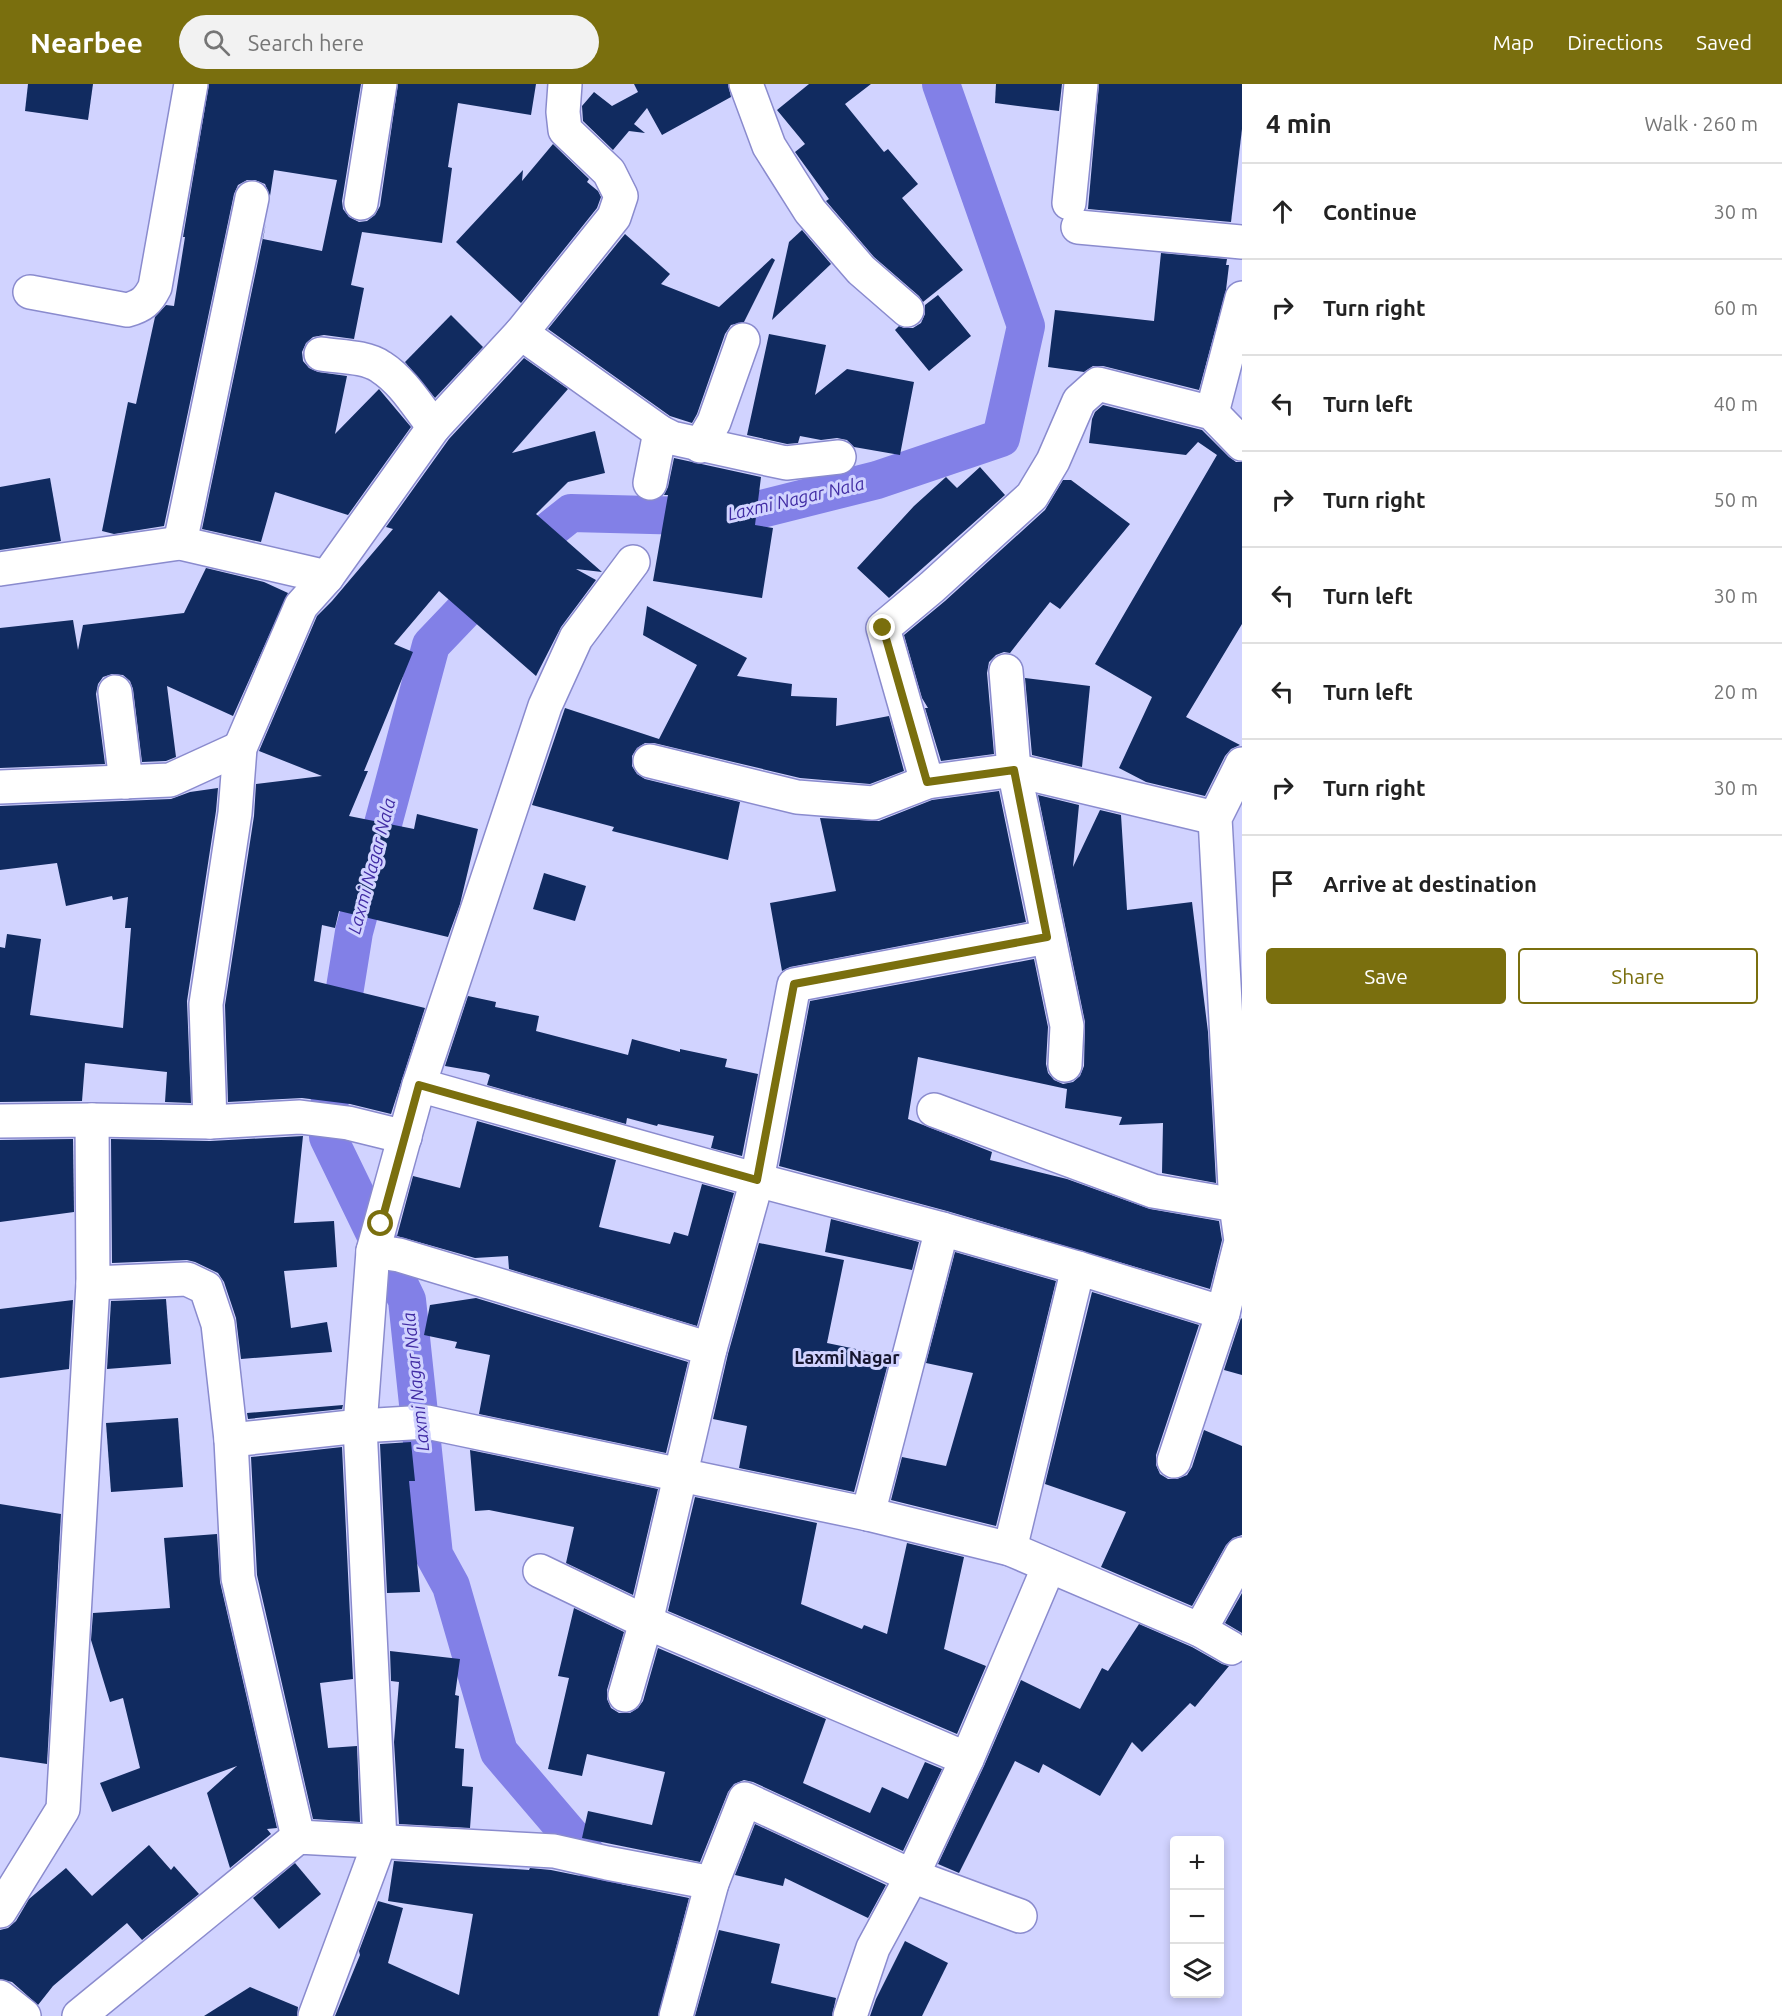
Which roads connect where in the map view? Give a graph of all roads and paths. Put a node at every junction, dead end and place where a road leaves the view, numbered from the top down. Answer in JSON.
{"nodes":[{"id":1,"x":191,"y":84,"type":"edge"},
{"id":2,"x":380,"y":84,"type":"edge"},
{"id":3,"x":565,"y":84,"type":"edge"},
{"id":4,"x":746,"y":84,"type":"edge"},
{"id":5,"x":1081,"y":84,"type":"edge"},
{"id":6,"x":252,"y":198,"type":"dead end"},
{"id":7,"x":361,"y":203,"type":"dead end"},
{"id":8,"x":1242,"y":243,"type":"edge"},
{"id":9,"x":30,"y":292,"type":"dead end"},
{"id":10,"x":1242,"y":298,"type":"edge"},
{"id":11,"x":907,"y":310,"type":"dead end"},
{"id":12,"x":521,"y":333,"type":"junction"},
{"id":13,"x":743,"y":339,"type":"dead end"},
{"id":14,"x":321,"y":354,"type":"dead end"},
{"id":15,"x":1212,"y":413,"type":"junction"},
{"id":16,"x":434,"y":427,"type":"junction"},
{"id":17,"x":660,"y":432,"type":"junction"},
{"id":18,"x":1242,"y":444,"type":"edge"},
{"id":19,"x":700,"y":446,"type":"junction"},
{"id":20,"x":839,"y":457,"type":"dead end"},
{"id":21,"x":650,"y":483,"type":"dead end"},
{"id":22,"x":180,"y":543,"type":"junction"},
{"id":23,"x":633,"y":562,"type":"dead end"},
{"id":24,"x":0,"y":568,"type":"edge"},
{"id":25,"x":327,"y":577,"type":"junction"},
{"id":26,"x":1005,"y":671,"type":"dead end"},
{"id":27,"x":115,"y":692,"type":"dead end"},
{"id":28,"x":240,"y":748,"type":"junction"},
{"id":29,"x":650,"y":761,"type":"dead end"},
{"id":30,"x":1242,"y":764,"type":"edge"},
{"id":31,"x":1014,"y":770,"type":"junction"},
{"id":32,"x":126,"y":782,"type":"junction"},
{"id":33,"x":927,"y":782,"type":"junction"},
{"id":34,"x":0,"y":787,"type":"edge"},
{"id":35,"x":1215,"y":818,"type":"junction"},
{"id":36,"x":1047,"y":937,"type":"junction"},
{"id":37,"x":1233,"y":1016,"type":"edge"},
{"id":38,"x":1065,"y":1065,"type":"dead end"},
{"id":39,"x":419,"y":1085,"type":"junction"},
{"id":40,"x":934,"y":1110,"type":"dead end"},
{"id":41,"x":92,"y":1120,"type":"junction"},
{"id":42,"x":0,"y":1121,"type":"edge"},
{"id":43,"x":210,"y":1122,"type":"junction"},
{"id":44,"x":405,"y":1137,"type":"junction"},
{"id":45,"x":757,"y":1180,"type":"junction"},
{"id":46,"x":1236,"y":1205,"type":"junction"},
{"id":47,"x":942,"y":1228,"type":"junction"},
{"id":48,"x":1242,"y":1241,"type":"edge"},
{"id":49,"x":384,"y":1243,"type":"junction"},
{"id":50,"x":1077,"y":1268,"type":"junction"},
{"id":51,"x":93,"y":1283,"type":"junction"},
{"id":52,"x":1223,"y":1313,"type":"junction"},
{"id":53,"x":710,"y":1349,"type":"junction"},
{"id":54,"x":360,"y":1425,"type":"junction"},
{"id":55,"x":231,"y":1440,"type":"junction"},
{"id":56,"x":1174,"y":1461,"type":"dead end"},
{"id":57,"x":681,"y":1475,"type":"junction"},
{"id":58,"x":868,"y":1514,"type":"junction"},
{"id":59,"x":1010,"y":1548,"type":"junction"},
{"id":60,"x":1242,"y":1554,"type":"edge"},
{"id":61,"x":1049,"y":1566,"type":"junction"},
{"id":62,"x":540,"y":1571,"type":"dead end"},
{"id":63,"x":646,"y":1622,"type":"junction"},
{"id":64,"x":1200,"y":1630,"type":"junction"},
{"id":65,"x":1231,"y":1648,"type":"dead end"},
{"id":66,"x":625,"y":1695,"type":"dead end"},
{"id":67,"x":967,"y":1759,"type":"junction"},
{"id":68,"x":298,"y":1837,"type":"junction"},
{"id":69,"x":380,"y":1841,"type":"junction"},
{"id":70,"x":912,"y":1876,"type":"junction"},
{"id":71,"x":712,"y":1882,"type":"junction"},
{"id":72,"x":0,"y":1911,"type":"edge"},
{"id":73,"x":1020,"y":1916,"type":"dead end"},
{"id":74,"x":0,"y":1997,"type":"edge"},
{"id":75,"x":24,"y":2016,"type":"edge"},
{"id":76,"x":79,"y":2016,"type":"edge"},
{"id":77,"x":315,"y":2016,"type":"edge"},
{"id":78,"x":676,"y":2016,"type":"edge"},
{"id":79,"x":850,"y":2016,"type":"edge"}],
"edges":[{"from":1,"to":9,"type":"street"},
{"from":2,"to":7,"type":"street"},
{"from":3,"to":12,"type":"street"},
{"from":4,"to":11,"type":"street"},
{"from":5,"to":8,"type":"street"},
{"from":6,"to":22,"type":"street"},
{"from":10,"to":15,"type":"street"},
{"from":12,"to":16,"type":"street"},
{"from":12,"to":17,"type":"street"},
{"from":13,"to":19,"type":"street"},
{"from":14,"to":16,"type":"street"},
{"from":15,"to":18,"type":"street"},
{"from":15,"to":33,"type":"street"},
{"from":16,"to":25,"type":"street"},
{"from":17,"to":19,"type":"street"},
{"from":17,"to":21,"type":"street"},
{"from":19,"to":20,"type":"street"},
{"from":22,"to":24,"type":"street"},
{"from":22,"to":25,"type":"street"},
{"from":23,"to":39,"type":"street"},
{"from":25,"to":28,"type":"street"},
{"from":26,"to":31,"type":"street"},
{"from":27,"to":32,"type":"street"},
{"from":28,"to":32,"type":"street"},
{"from":28,"to":43,"type":"street"},
{"from":29,"to":33,"type":"street"},
{"from":30,"to":35,"type":"street"},
{"from":31,"to":33,"type":"street"},
{"from":31,"to":35,"type":"street"},
{"from":31,"to":36,"type":"street"},
{"from":32,"to":34,"type":"street"},
{"from":35,"to":37,"type":"street"},
{"from":36,"to":38,"type":"street"},
{"from":36,"to":45,"type":"street"},
{"from":37,"to":46,"type":"street"},
{"from":39,"to":44,"type":"street"},
{"from":39,"to":45,"type":"street"},
{"from":40,"to":46,"type":"street"},
{"from":41,"to":42,"type":"street"},
{"from":41,"to":43,"type":"street"},
{"from":41,"to":51,"type":"street"},
{"from":43,"to":44,"type":"street"},
{"from":44,"to":49,"type":"street"},
{"from":45,"to":47,"type":"street"},
{"from":45,"to":53,"type":"street"},
{"from":46,"to":48,"type":"street"},
{"from":47,"to":50,"type":"street"},
{"from":47,"to":58,"type":"street"},
{"from":48,"to":52,"type":"street"},
{"from":49,"to":53,"type":"street"},
{"from":49,"to":54,"type":"street"},
{"from":50,"to":52,"type":"street"},
{"from":50,"to":59,"type":"street"},
{"from":51,"to":55,"type":"street"},
{"from":51,"to":72,"type":"street"},
{"from":52,"to":56,"type":"street"},
{"from":53,"to":57,"type":"street"},
{"from":54,"to":55,"type":"street"},
{"from":54,"to":57,"type":"street"},
{"from":54,"to":69,"type":"street"},
{"from":55,"to":68,"type":"street"},
{"from":57,"to":58,"type":"street"},
{"from":57,"to":63,"type":"street"},
{"from":58,"to":59,"type":"street"},
{"from":59,"to":61,"type":"street"},
{"from":60,"to":64,"type":"street"},
{"from":61,"to":64,"type":"street"},
{"from":61,"to":67,"type":"street"},
{"from":62,"to":63,"type":"street"},
{"from":63,"to":66,"type":"street"},
{"from":63,"to":67,"type":"street"},
{"from":64,"to":65,"type":"street"},
{"from":67,"to":70,"type":"street"},
{"from":68,"to":69,"type":"street"},
{"from":68,"to":76,"type":"street"},
{"from":69,"to":71,"type":"street"},
{"from":69,"to":77,"type":"street"},
{"from":70,"to":71,"type":"street"},
{"from":70,"to":73,"type":"street"},
{"from":70,"to":79,"type":"street"},
{"from":71,"to":78,"type":"street"},
{"from":74,"to":75,"type":"street"}]}
